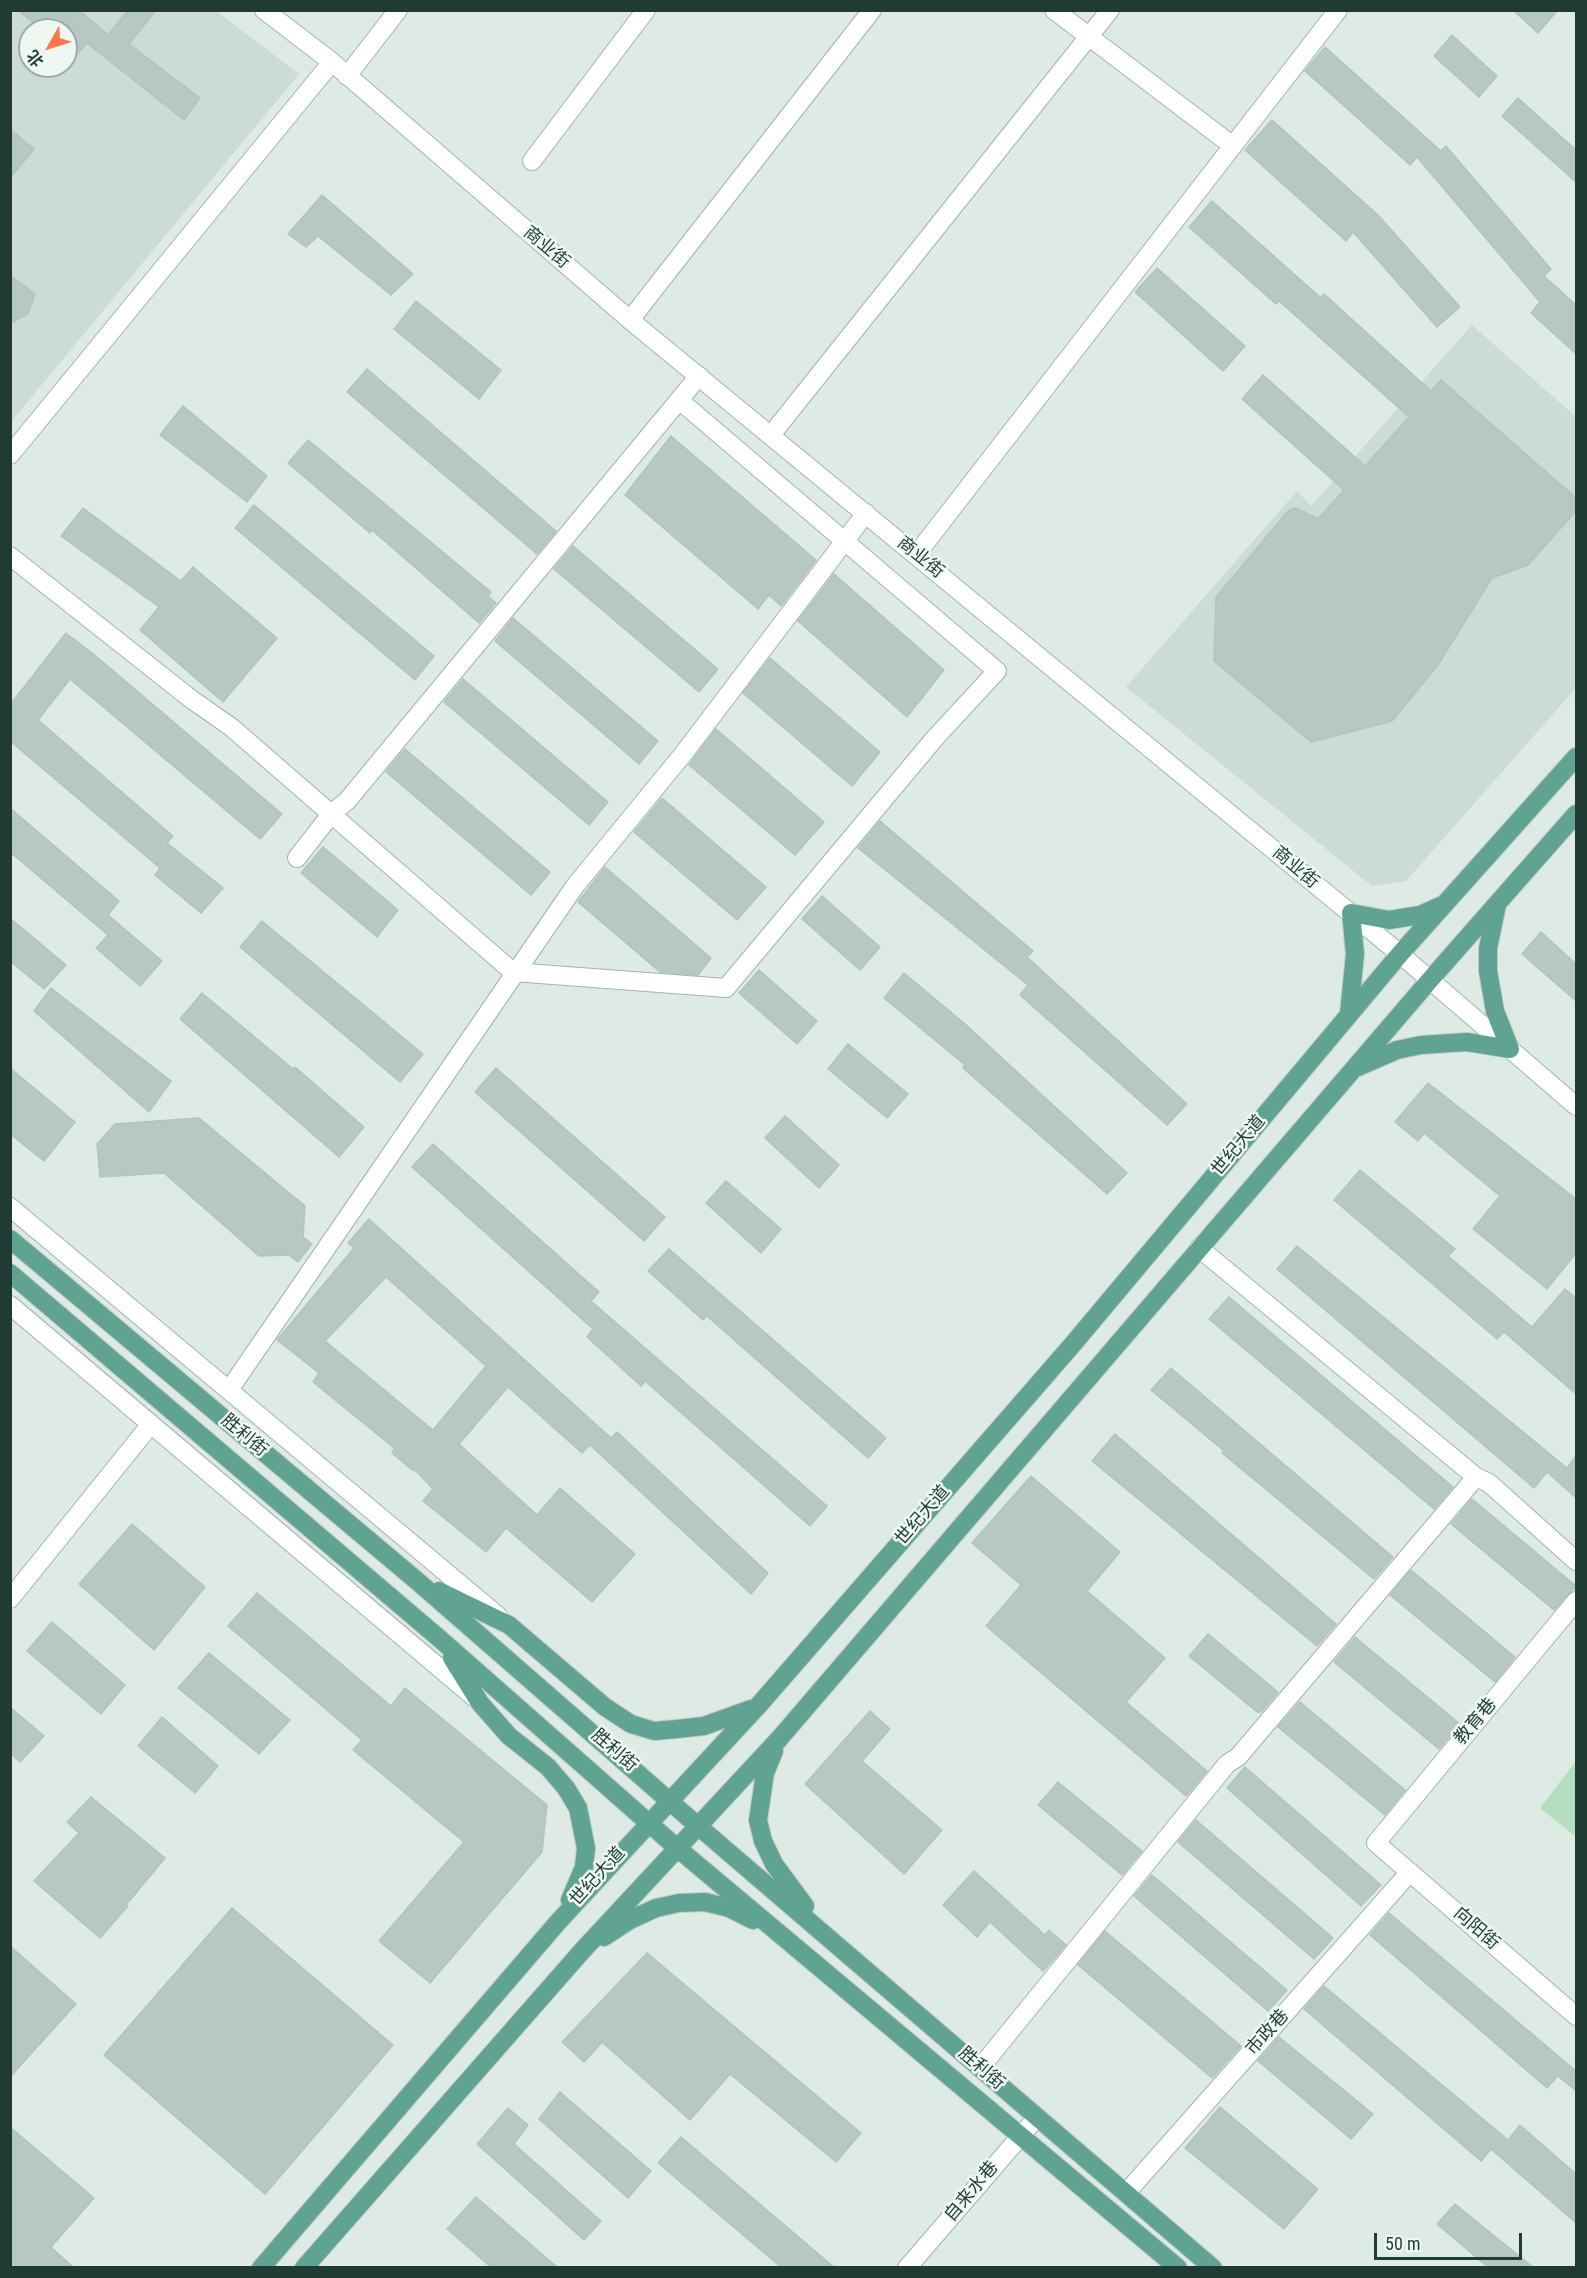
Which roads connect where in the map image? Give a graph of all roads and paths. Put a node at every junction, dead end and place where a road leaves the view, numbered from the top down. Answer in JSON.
{"nodes":[{"id":1,"x":264,"y":10,"type":"edge"},
{"id":2,"x":398,"y":10,"type":"edge"},
{"id":3,"x":646,"y":10,"type":"edge"},
{"id":4,"x":872,"y":10,"type":"edge"},
{"id":5,"x":1054,"y":10,"type":"edge"},
{"id":6,"x":1110,"y":10,"type":"edge"},
{"id":7,"x":1338,"y":10,"type":"edge"},
{"id":8,"x":1090,"y":37,"type":"junction"},
{"id":9,"x":332,"y":62,"type":"junction"},
{"id":10,"x":347,"y":76,"type":"junction"},
{"id":11,"x":1233,"y":146,"type":"junction"},
{"id":12,"x":532,"y":161,"type":"dead end"},
{"id":13,"x":630,"y":320,"type":"junction"},
{"id":14,"x":699,"y":376,"type":"junction"},
{"id":15,"x":679,"y":400,"type":"junction"},
{"id":16,"x":771,"y":435,"type":"junction"},
{"id":17,"x":10,"y":455,"type":"edge"},
{"id":18,"x":866,"y":513,"type":"junction"},
{"id":19,"x":916,"y":555,"type":"junction"},
{"id":20,"x":10,"y":556,"type":"edge"},
{"id":21,"x":1576,"y":757,"type":"edge"},
{"id":22,"x":332,"y":813,"type":"junction"},
{"id":23,"x":1576,"y":814,"type":"edge"},
{"id":24,"x":297,"y":858,"type":"dead end"},
{"id":25,"x":1448,"y":901,"type":"junction"},
{"id":26,"x":1497,"y":903,"type":"junction"},
{"id":27,"x":1351,"y":914,"type":"junction"},
{"id":28,"x":1400,"y":954,"type":"junction"},
{"id":29,"x":513,"y":972,"type":"junction"},
{"id":30,"x":1348,"y":1016,"type":"junction"},
{"id":31,"x":1510,"y":1049,"type":"junction"},
{"id":32,"x":1353,"y":1070,"type":"junction"},
{"id":33,"x":1576,"y":1106,"type":"edge"},
{"id":34,"x":10,"y":1207,"type":"edge"},
{"id":35,"x":10,"y":1239,"type":"edge"},
{"id":36,"x":1200,"y":1248,"type":"junction"},
{"id":37,"x":10,"y":1273,"type":"edge"},
{"id":38,"x":10,"y":1305,"type":"edge"},
{"id":39,"x":229,"y":1390,"type":"junction"},
{"id":40,"x":151,"y":1424,"type":"junction"},
{"id":41,"x":1476,"y":1478,"type":"junction"},
{"id":42,"x":1576,"y":1561,"type":"edge"},
{"id":43,"x":416,"y":1580,"type":"junction"},
{"id":44,"x":10,"y":1599,"type":"edge"},
{"id":45,"x":1576,"y":1601,"type":"edge"},
{"id":46,"x":508,"y":1625,"type":"junction"},
{"id":47,"x":440,"y":1639,"type":"junction"},
{"id":48,"x":480,"y":1703,"type":"junction"},
{"id":49,"x":758,"y":1706,"type":"junction"},
{"id":50,"x":779,"y":1739,"type":"junction"},
{"id":51,"x":670,"y":1800,"type":"junction"},
{"id":52,"x":648,"y":1822,"type":"junction"},
{"id":53,"x":698,"y":1826,"type":"junction"},
{"id":54,"x":1376,"y":1843,"type":"joint"},
{"id":55,"x":676,"y":1847,"type":"junction"},
{"id":56,"x":1410,"y":1872,"type":"junction"},
{"id":57,"x":558,"y":1922,"type":"junction"},
{"id":58,"x":830,"y":1938,"type":"junction"},
{"id":59,"x":582,"y":1951,"type":"junction"},
{"id":60,"x":812,"y":1960,"type":"junction"},
{"id":61,"x":1576,"y":2016,"type":"edge"},
{"id":62,"x":980,"y":2068,"type":"junction"},
{"id":63,"x":1037,"y":2117,"type":"junction"},
{"id":64,"x":1021,"y":2134,"type":"junction"},
{"id":65,"x":1126,"y":2193,"type":"junction"},
{"id":66,"x":261,"y":2268,"type":"edge"},
{"id":67,"x":304,"y":2268,"type":"edge"},
{"id":68,"x":907,"y":2268,"type":"edge"},
{"id":69,"x":1178,"y":2268,"type":"edge"},
{"id":70,"x":1213,"y":2268,"type":"edge"}],
"edges":[{"from":1,"to":9,"type":"street","name":"商业街"},
{"from":2,"to":10,"type":"street"},
{"from":3,"to":12,"type":"street"},
{"from":4,"to":13,"type":"street"},
{"from":5,"to":8,"type":"street"},
{"from":6,"to":8,"type":"street"},
{"from":7,"to":11,"type":"street"},
{"from":8,"to":11,"type":"street"},
{"from":8,"to":16,"type":"street"},
{"from":9,"to":10,"type":"street","name":"商业街"},
{"from":9,"to":17,"type":"street"},
{"from":10,"to":13,"type":"street","name":"商业街"},
{"from":11,"to":19,"type":"street"},
{"from":13,"to":14,"type":"street","name":"商业街"},
{"from":14,"to":15,"type":"street"},
{"from":14,"to":16,"type":"street","name":"商业街"},
{"from":15,"to":22,"type":"street"},
{"from":15,"to":29,"type":"street"},
{"from":16,"to":18,"type":"street","name":"商业街"},
{"from":18,"to":19,"type":"street","name":"商业街"},
{"from":18,"to":29,"type":"street"},
{"from":19,"to":27,"type":"street","name":"商业街"},
{"from":20,"to":22,"type":"street"},
{"from":21,"to":25,"type":"main road","name":"世纪大道"},
{"from":22,"to":24,"type":"street"},
{"from":22,"to":29,"type":"street"},
{"from":23,"to":26,"type":"main road","name":"世纪大道"},
{"from":25,"to":27,"type":"main road"},
{"from":25,"to":28,"type":"main road","name":"世纪大道"},
{"from":26,"to":31,"type":"main road"},
{"from":26,"to":32,"type":"main road","name":"世纪大道"},
{"from":27,"to":28,"type":"street","name":"商业街"},
{"from":27,"to":30,"type":"main road"},
{"from":28,"to":30,"type":"main road","name":"世纪大道"},
{"from":28,"to":31,"type":"street","name":"商业街"},
{"from":29,"to":39,"type":"street"},
{"from":30,"to":49,"type":"main road","name":"世纪大道"},
{"from":31,"to":32,"type":"main road"},
{"from":31,"to":33,"type":"street","name":"商业街"},
{"from":32,"to":36,"type":"main road","name":"世纪大道"},
{"from":34,"to":39,"type":"street"},
{"from":35,"to":43,"type":"main road","name":"胜利街"},
{"from":36,"to":41,"type":"street"},
{"from":36,"to":50,"type":"main road","name":"世纪大道"},
{"from":37,"to":47,"type":"main road","name":"胜利街"},
{"from":38,"to":40,"type":"street"},
{"from":39,"to":46,"type":"street"},
{"from":40,"to":44,"type":"street"},
{"from":40,"to":48,"type":"street"},
{"from":41,"to":42,"type":"street"},
{"from":41,"to":62,"type":"street"},
{"from":43,"to":46,"type":"main road"},
{"from":43,"to":51,"type":"main road","name":"胜利街"},
{"from":45,"to":54,"type":"street","name":"教育巷"},
{"from":46,"to":49,"type":"main road"},
{"from":47,"to":48,"type":"main road"},
{"from":47,"to":52,"type":"main road","name":"胜利街"},
{"from":48,"to":57,"type":"main road"},
{"from":49,"to":51,"type":"main road","name":"世纪大道"},
{"from":50,"to":53,"type":"main road","name":"世纪大道"},
{"from":50,"to":58,"type":"main road"},
{"from":51,"to":52,"type":"main road","name":"世纪大道"},
{"from":51,"to":53,"type":"main road","name":"胜利街"},
{"from":52,"to":55,"type":"main road","name":"胜利街"},
{"from":52,"to":57,"type":"main road","name":"世纪大道"},
{"from":53,"to":55,"type":"main road","name":"世纪大道"},
{"from":53,"to":58,"type":"main road","name":"胜利街"},
{"from":54,"to":56,"type":"street","name":"向阳街"},
{"from":55,"to":59,"type":"main road","name":"世纪大道"},
{"from":55,"to":60,"type":"main road","name":"胜利街"},
{"from":56,"to":61,"type":"street","name":"向阳街"},
{"from":56,"to":65,"type":"street","name":"市政巷"},
{"from":57,"to":66,"type":"main road","name":"世纪大道"},
{"from":58,"to":62,"type":"main road","name":"胜利街"},
{"from":59,"to":60,"type":"main road"},
{"from":59,"to":67,"type":"main road","name":"世纪大道"},
{"from":60,"to":64,"type":"main road","name":"胜利街"},
{"from":62,"to":63,"type":"main road","name":"胜利街"},
{"from":63,"to":64,"type":"street","name":"自来水巷"},
{"from":63,"to":65,"type":"main road","name":"胜利街"},
{"from":64,"to":68,"type":"street","name":"自来水巷"},
{"from":64,"to":69,"type":"main road","name":"胜利街"},
{"from":65,"to":70,"type":"main road","name":"胜利街"}]}
